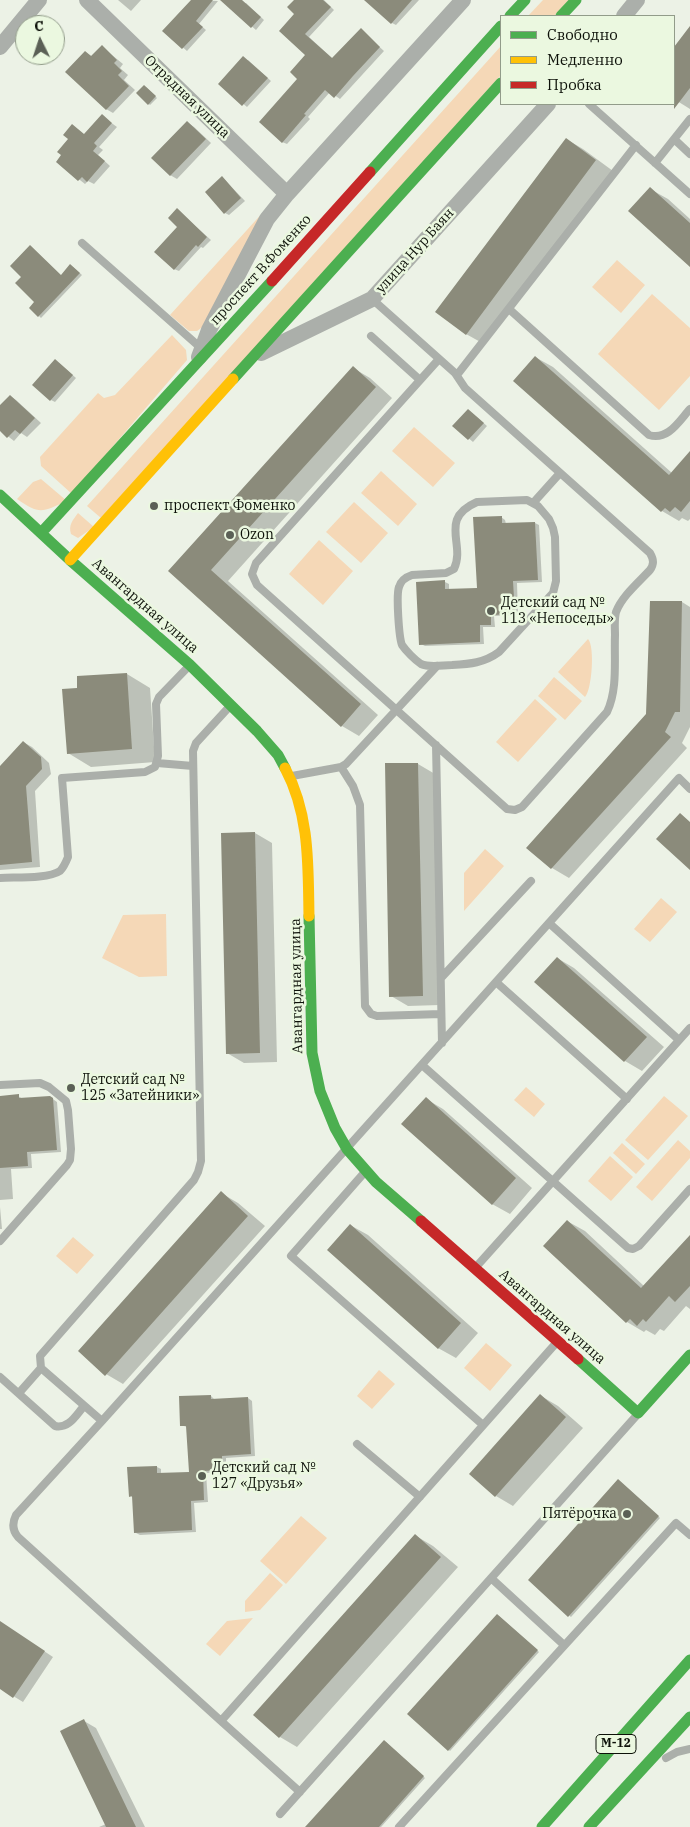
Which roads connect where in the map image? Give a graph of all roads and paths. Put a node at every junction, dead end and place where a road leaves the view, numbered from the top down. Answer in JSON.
{"nodes":[{"id":1,"x":39,"y":0,"type":"edge"},
{"id":2,"x":87,"y":0,"type":"edge"},
{"id":3,"x":463,"y":0,"type":"edge"},
{"id":4,"x":525,"y":0,"type":"edge"},
{"id":5,"x":576,"y":0,"type":"edge"},
{"id":6,"x":638,"y":0,"type":"edge"},
{"id":7,"x":511,"y":15,"type":"edge"},
{"id":8,"x":562,"y":15,"type":"edge"},
{"id":9,"x":625,"y":15,"type":"edge"},
{"id":10,"x":500,"y":27,"type":"edge"},
{"id":11,"x":0,"y":47,"type":"edge"},
{"id":12,"x":500,"y":83,"type":"edge"},
{"id":13,"x":547,"y":105,"type":"edge"},
{"id":14,"x":591,"y":105,"type":"edge"},
{"id":15,"x":690,"y":119,"type":"edge"},
{"id":16,"x":674,"y":139,"type":"junction"},
{"id":17,"x":636,"y":145,"type":"junction"},
{"id":18,"x":690,"y":154,"type":"edge"},
{"id":19,"x":655,"y":163,"type":"junction"},
{"id":20,"x":287,"y":194,"type":"junction"},
{"id":21,"x":690,"y":194,"type":"edge"},
{"id":22,"x":82,"y":243,"type":"dead end"},
{"id":23,"x":372,"y":299,"type":"junction"},
{"id":24,"x":509,"y":309,"type":"junction"},
{"id":25,"x":371,"y":336,"type":"dead end"},
{"id":26,"x":204,"y":351,"type":"junction"},
{"id":27,"x":253,"y":357,"type":"junction"},
{"id":28,"x":439,"y":359,"type":"junction"},
{"id":29,"x":195,"y":366,"type":"joint"},
{"id":30,"x":457,"y":376,"type":"junction"},
{"id":31,"x":420,"y":380,"type":"junction"},
{"id":32,"x":690,"y":409,"type":"edge"},
{"id":33,"x":560,"y":473,"type":"junction"},
{"id":34,"x":0,"y":495,"type":"edge"},
{"id":35,"x":534,"y":502,"type":"junction"},
{"id":36,"x":41,"y":533,"type":"junction"},
{"id":37,"x":70,"y":560,"type":"junction"},
{"id":38,"x":190,"y":665,"type":"junction"},
{"id":39,"x":437,"y":666,"type":"junction"},
{"id":40,"x":231,"y":705,"type":"junction"},
{"id":41,"x":396,"y":710,"type":"junction"},
{"id":42,"x":436,"y":745,"type":"junction"},
{"id":43,"x":157,"y":763,"type":"junction"},
{"id":44,"x":193,"y":766,"type":"junction"},
{"id":45,"x":341,"y":767,"type":"junction"},
{"id":46,"x":290,"y":776,"type":"junction"},
{"id":47,"x":690,"y":789,"type":"edge"},
{"id":48,"x":0,"y":878,"type":"edge"},
{"id":49,"x":531,"y":881,"type":"dead end"},
{"id":50,"x":549,"y":923,"type":"junction"},
{"id":51,"x":440,"y":978,"type":"junction"},
{"id":52,"x":496,"y":982,"type":"junction"},
{"id":53,"x":441,"y":1014,"type":"junction"},
{"id":54,"x":690,"y":1028,"type":"edge"},
{"id":55,"x":679,"y":1040,"type":"junction"},
{"id":56,"x":442,"y":1043,"type":"junction"},
{"id":57,"x":422,"y":1065,"type":"junction"},
{"id":58,"x":0,"y":1085,"type":"edge"},
{"id":59,"x":626,"y":1099,"type":"junction"},
{"id":60,"x":348,"y":1149,"type":"junction"},
{"id":61,"x":366,"y":1172,"type":"junction"},
{"id":62,"x":553,"y":1181,"type":"junction"},
{"id":63,"x":690,"y":1189,"type":"edge"},
{"id":64,"x":0,"y":1241,"type":"edge"},
{"id":65,"x":475,"y":1269,"type":"junction"},
{"id":66,"x":558,"y":1341,"type":"junction"},
{"id":67,"x":690,"y":1355,"type":"edge"},
{"id":68,"x":41,"y":1368,"type":"junction"},
{"id":69,"x":0,"y":1377,"type":"edge"},
{"id":70,"x":18,"y":1393,"type":"junction"},
{"id":71,"x":84,"y":1406,"type":"junction"},
{"id":72,"x":638,"y":1413,"type":"junction"},
{"id":73,"x":102,"y":1421,"type":"junction"},
{"id":74,"x":483,"y":1426,"type":"junction"},
{"id":75,"x":357,"y":1444,"type":"dead end"},
{"id":76,"x":420,"y":1497,"type":"junction"},
{"id":77,"x":690,"y":1535,"type":"edge"},
{"id":78,"x":491,"y":1578,"type":"junction"},
{"id":79,"x":564,"y":1646,"type":"junction"},
{"id":80,"x":690,"y":1660,"type":"edge"},
{"id":81,"x":690,"y":1717,"type":"edge"},
{"id":82,"x":221,"y":1722,"type":"junction"},
{"id":83,"x":690,"y":1749,"type":"edge"},
{"id":84,"x":638,"y":1774,"type":"junction"},
{"id":85,"x":300,"y":1792,"type":"junction"},
{"id":86,"x":280,"y":1814,"type":"dead end"},
{"id":87,"x":398,"y":1827,"type":"edge"},
{"id":88,"x":542,"y":1827,"type":"edge"},
{"id":89,"x":589,"y":1827,"type":"edge"}],
"edges":[{"from":1,"to":11,"type":"street"},
{"from":2,"to":20,"type":"street","name":"Отрадная улица"},
{"from":3,"to":20,"type":"street"},
{"from":4,"to":7,"type":"main road"},
{"from":5,"to":8,"type":"main road"},
{"from":6,"to":9,"type":"street"},
{"from":10,"to":26,"type":"main road","name":"проспект В.Фоменко"},
{"from":12,"to":27,"type":"main road"},
{"from":13,"to":23,"type":"street","name":"улица Нур Баян"},
{"from":14,"to":17,"type":"lane"},
{"from":15,"to":16,"type":"lane"},
{"from":16,"to":18,"type":"lane"},
{"from":16,"to":19,"type":"lane"},
{"from":17,"to":19,"type":"lane"},
{"from":17,"to":24,"type":"lane"},
{"from":19,"to":21,"type":"lane"},
{"from":20,"to":26,"type":"street"},
{"from":22,"to":26,"type":"lane"},
{"from":23,"to":27,"type":"street","name":"улица Нур Баян"},
{"from":23,"to":28,"type":"lane"},
{"from":24,"to":30,"type":"lane"},
{"from":24,"to":32,"type":"lane"},
{"from":25,"to":31,"type":"lane"},
{"from":26,"to":29,"type":"street"},
{"from":27,"to":37,"type":"main road"},
{"from":28,"to":30,"type":"lane"},
{"from":28,"to":31,"type":"lane"},
{"from":29,"to":36,"type":"main road"},
{"from":30,"to":33,"type":"lane"},
{"from":31,"to":41,"type":"lane"},
{"from":33,"to":35,"type":"lane"},
{"from":33,"to":42,"type":"lane"},
{"from":34,"to":36,"type":"main road","name":"Авангардная улица"},
{"from":35,"to":39,"type":"lane"},
{"from":35,"to":39,"type":"lane"},
{"from":36,"to":37,"type":"main road","name":"Авангардная улица"},
{"from":37,"to":38,"type":"main road","name":"Авангардная улица"},
{"from":38,"to":40,"type":"main road","name":"Авангардная улица"},
{"from":38,"to":43,"type":"lane"},
{"from":39,"to":41,"type":"lane"},
{"from":40,"to":44,"type":"lane"},
{"from":40,"to":46,"type":"main road","name":"Авангардная улица"},
{"from":41,"to":42,"type":"lane"},
{"from":41,"to":45,"type":"lane"},
{"from":42,"to":51,"type":"lane"},
{"from":43,"to":44,"type":"lane"},
{"from":43,"to":48,"type":"lane"},
{"from":44,"to":68,"type":"lane"},
{"from":45,"to":46,"type":"lane"},
{"from":45,"to":53,"type":"lane"},
{"from":46,"to":60,"type":"main road","name":"Авангардная улица"},
{"from":47,"to":50,"type":"lane"},
{"from":49,"to":51,"type":"lane"},
{"from":50,"to":52,"type":"lane"},
{"from":50,"to":55,"type":"lane"},
{"from":51,"to":53,"type":"lane"},
{"from":52,"to":56,"type":"lane"},
{"from":52,"to":59,"type":"lane"},
{"from":53,"to":56,"type":"lane"},
{"from":54,"to":55,"type":"lane"},
{"from":55,"to":59,"type":"lane"},
{"from":56,"to":57,"type":"lane"},
{"from":57,"to":60,"type":"lane"},
{"from":57,"to":62,"type":"lane"},
{"from":58,"to":64,"type":"lane"},
{"from":59,"to":62,"type":"lane"},
{"from":60,"to":61,"type":"main road","name":"Авангардная улица"},
{"from":60,"to":73,"type":"lane"},
{"from":61,"to":65,"type":"main road","name":"Авангардная улица"},
{"from":61,"to":74,"type":"lane"},
{"from":62,"to":63,"type":"lane"},
{"from":62,"to":65,"type":"lane"},
{"from":65,"to":66,"type":"main road","name":"Авангардная улица"},
{"from":66,"to":72,"type":"main road","name":"Авангардная улица"},
{"from":66,"to":74,"type":"lane"},
{"from":67,"to":72,"type":"main road"},
{"from":68,"to":70,"type":"lane"},
{"from":68,"to":71,"type":"lane"},
{"from":69,"to":70,"type":"lane"},
{"from":70,"to":71,"type":"lane"},
{"from":71,"to":73,"type":"lane"},
{"from":72,"to":78,"type":"lane"},
{"from":73,"to":82,"type":"lane"},
{"from":74,"to":76,"type":"lane"},
{"from":75,"to":76,"type":"lane"},
{"from":76,"to":82,"type":"lane"},
{"from":77,"to":79,"type":"lane"},
{"from":78,"to":79,"type":"lane"},
{"from":78,"to":85,"type":"lane"},
{"from":79,"to":87,"type":"lane"},
{"from":80,"to":88,"type":"main road","number":"М-12"},
{"from":81,"to":84,"type":"main road","number":"М-12"},
{"from":82,"to":85,"type":"lane"},
{"from":83,"to":84,"type":"lane"},
{"from":84,"to":89,"type":"main road","number":"М-12"},
{"from":85,"to":86,"type":"lane"}]}
